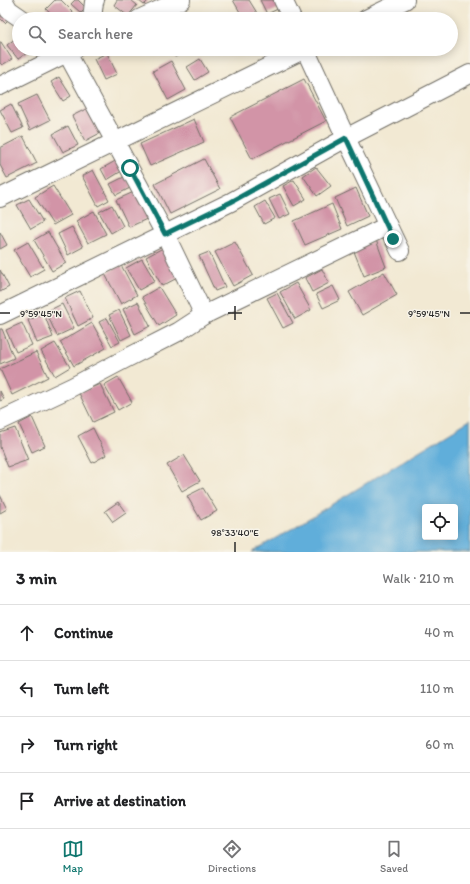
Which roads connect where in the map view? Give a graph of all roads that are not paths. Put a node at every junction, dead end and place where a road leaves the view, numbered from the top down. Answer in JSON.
{"nodes":[{"id":1,"x":3,"y":0,"type":"edge"},
{"id":2,"x":96,"y":0,"type":"edge"},
{"id":3,"x":181,"y":0,"type":"edge"},
{"id":4,"x":283,"y":0,"type":"edge"},
{"id":5,"x":405,"y":0,"type":"edge"},
{"id":6,"x":12,"y":12,"type":"edge"},
{"id":7,"x":93,"y":12,"type":"edge"},
{"id":8,"x":154,"y":12,"type":"edge"},
{"id":9,"x":289,"y":12,"type":"edge"},
{"id":10,"x":380,"y":12,"type":"edge"},
{"id":11,"x":57,"y":56,"type":"edge"},
{"id":12,"x":71,"y":56,"type":"edge"},
{"id":13,"x":291,"y":56,"type":"edge"},
{"id":14,"x":308,"y":56,"type":"edge"},
{"id":15,"x":470,"y":74,"type":"edge"},
{"id":16,"x":0,"y":86,"type":"edge"},
{"id":17,"x":346,"y":138,"type":"junction"},
{"id":18,"x":115,"y":141,"type":"junction"},
{"id":19,"x":0,"y":198,"type":"edge"},
{"id":20,"x":387,"y":226,"type":"junction"},
{"id":21,"x":165,"y":234,"type":"junction"},
{"id":22,"x":400,"y":251,"type":"dead end"},
{"id":23,"x":0,"y":315,"type":"edge"},
{"id":24,"x":204,"y":315,"type":"junction"},
{"id":25,"x":0,"y":421,"type":"edge"}],
"edges":[{"from":1,"to":6,"type":"street"},
{"from":2,"to":7,"type":"street"},
{"from":3,"to":8,"type":"street"},
{"from":4,"to":9,"type":"street"},
{"from":5,"to":10,"type":"street"},
{"from":11,"to":16,"type":"street"},
{"from":12,"to":18,"type":"street"},
{"from":13,"to":18,"type":"street"},
{"from":14,"to":17,"type":"street"},
{"from":15,"to":17,"type":"street"},
{"from":17,"to":20,"type":"street"},
{"from":17,"to":21,"type":"street"},
{"from":18,"to":19,"type":"street"},
{"from":18,"to":21,"type":"street"},
{"from":20,"to":22,"type":"street"},
{"from":20,"to":24,"type":"street"},
{"from":21,"to":23,"type":"street"},
{"from":21,"to":24,"type":"street"},
{"from":24,"to":25,"type":"street"}]}
